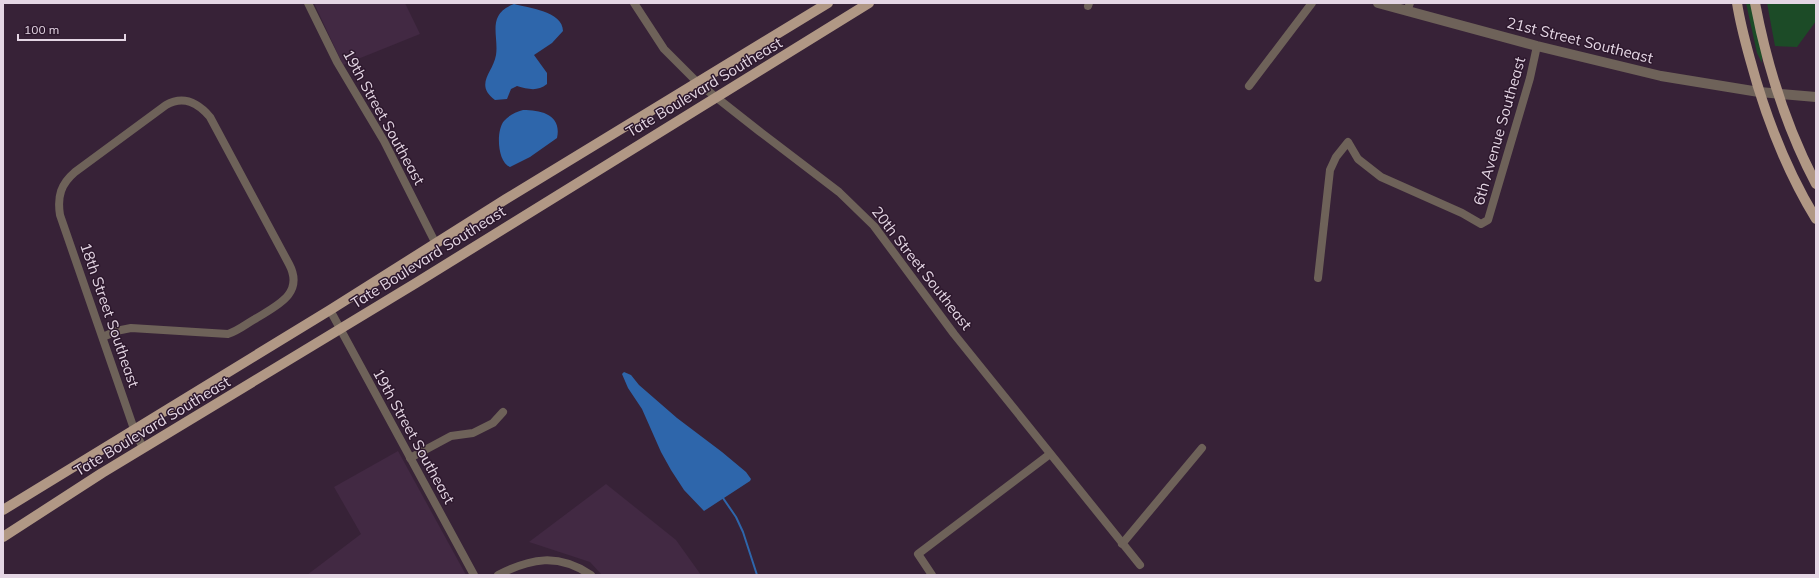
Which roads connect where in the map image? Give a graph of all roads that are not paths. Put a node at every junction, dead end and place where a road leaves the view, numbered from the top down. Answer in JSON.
{"nodes":[{"id":1,"x":308,"y":3,"type":"edge"},
{"id":2,"x":634,"y":3,"type":"edge"},
{"id":3,"x":828,"y":3,"type":"edge"},
{"id":4,"x":870,"y":3,"type":"edge"},
{"id":5,"x":1312,"y":3,"type":"edge"},
{"id":6,"x":1378,"y":3,"type":"edge"},
{"id":7,"x":1738,"y":3,"type":"edge"},
{"id":8,"x":1755,"y":3,"type":"edge"},
{"id":9,"x":1408,"y":7,"type":"edge"},
{"id":10,"x":1537,"y":46,"type":"junction"},
{"id":11,"x":698,"y":83,"type":"junction"},
{"id":12,"x":1249,"y":86,"type":"dead end"},
{"id":13,"x":1759,"y":92,"type":"junction"},
{"id":14,"x":1778,"y":94,"type":"junction"},
{"id":15,"x":719,"y":97,"type":"junction"},
{"id":16,"x":1816,"y":97,"type":"edge"},
{"id":17,"x":1816,"y":184,"type":"edge"},
{"id":18,"x":1816,"y":219,"type":"edge"},
{"id":19,"x":436,"y":244,"type":"junction"},
{"id":20,"x":1318,"y":278,"type":"dead end"},
{"id":21,"x":330,"y":310,"type":"junction"},
{"id":22,"x":341,"y":329,"type":"junction"},
{"id":23,"x":103,"y":337,"type":"junction"},
{"id":24,"x":503,"y":412,"type":"dead end"},
{"id":25,"x":134,"y":429,"type":"junction"},
{"id":26,"x":143,"y":448,"type":"junction"},
{"id":27,"x":1202,"y":448,"type":"dead end"},
{"id":28,"x":1050,"y":454,"type":"junction"},
{"id":29,"x":410,"y":458,"type":"junction"},
{"id":30,"x":3,"y":510,"type":"edge"},
{"id":31,"x":3,"y":537,"type":"edge"},
{"id":32,"x":1122,"y":544,"type":"junction"},
{"id":33,"x":1140,"y":565,"type":"dead end"},
{"id":34,"x":474,"y":575,"type":"edge"},
{"id":35,"x":498,"y":575,"type":"edge"},
{"id":36,"x":591,"y":575,"type":"edge"},
{"id":37,"x":932,"y":575,"type":"edge"}],
"edges":[{"from":1,"to":19,"type":"street","name":"19th Street Southeast"},
{"from":2,"to":11,"type":"street","name":"20th Street Southeast"},
{"from":3,"to":11,"type":"main road","name":"Tate Boulevard Southeast"},
{"from":4,"to":15,"type":"main road","name":"Tate Boulevard Southeast"},
{"from":5,"to":12,"type":"street"},
{"from":6,"to":9,"type":"street","name":"21st Street Southeast"},
{"from":7,"to":13,"type":"main road"},
{"from":8,"to":14,"type":"main road"},
{"from":9,"to":10,"type":"street","name":"21st Street Southeast"},
{"from":10,"to":13,"type":"street","name":"21st Street Southeast"},
{"from":10,"to":20,"type":"street","name":"6th Avenue Southeast"},
{"from":11,"to":15,"type":"street","name":"20th Street Southeast"},
{"from":11,"to":19,"type":"main road","name":"Tate Boulevard Southeast"},
{"from":13,"to":14,"type":"street","name":"21st Street Southeast"},
{"from":13,"to":18,"type":"main road"},
{"from":14,"to":16,"type":"street","name":"21st Street Southeast"},
{"from":14,"to":17,"type":"main road"},
{"from":15,"to":22,"type":"main road","name":"Tate Boulevard Southeast"},
{"from":15,"to":28,"type":"street","name":"20th Street Southeast"},
{"from":19,"to":21,"type":"main road","name":"Tate Boulevard Southeast"},
{"from":21,"to":22,"type":"street","name":"19th Street Southeast"},
{"from":21,"to":25,"type":"main road","name":"Tate Boulevard Southeast"},
{"from":22,"to":26,"type":"main road","name":"Tate Boulevard Southeast"},
{"from":22,"to":29,"type":"street","name":"19th Street Southeast"},
{"from":23,"to":23,"type":"street","name":"18th Street Southeast"},
{"from":23,"to":25,"type":"street","name":"18th Street Southeast"},
{"from":24,"to":29,"type":"street"},
{"from":25,"to":26,"type":"street","name":"18th Street Southeast"},
{"from":25,"to":30,"type":"main road","name":"Tate Boulevard Southeast"},
{"from":26,"to":31,"type":"main road","name":"Tate Boulevard Southeast"},
{"from":27,"to":32,"type":"street"},
{"from":28,"to":32,"type":"street","name":"20th Street Southeast"},
{"from":28,"to":37,"type":"street"},
{"from":29,"to":34,"type":"street","name":"19th Street Southeast"},
{"from":32,"to":33,"type":"street","name":"20th Street Southeast"},
{"from":35,"to":36,"type":"street"}]}
